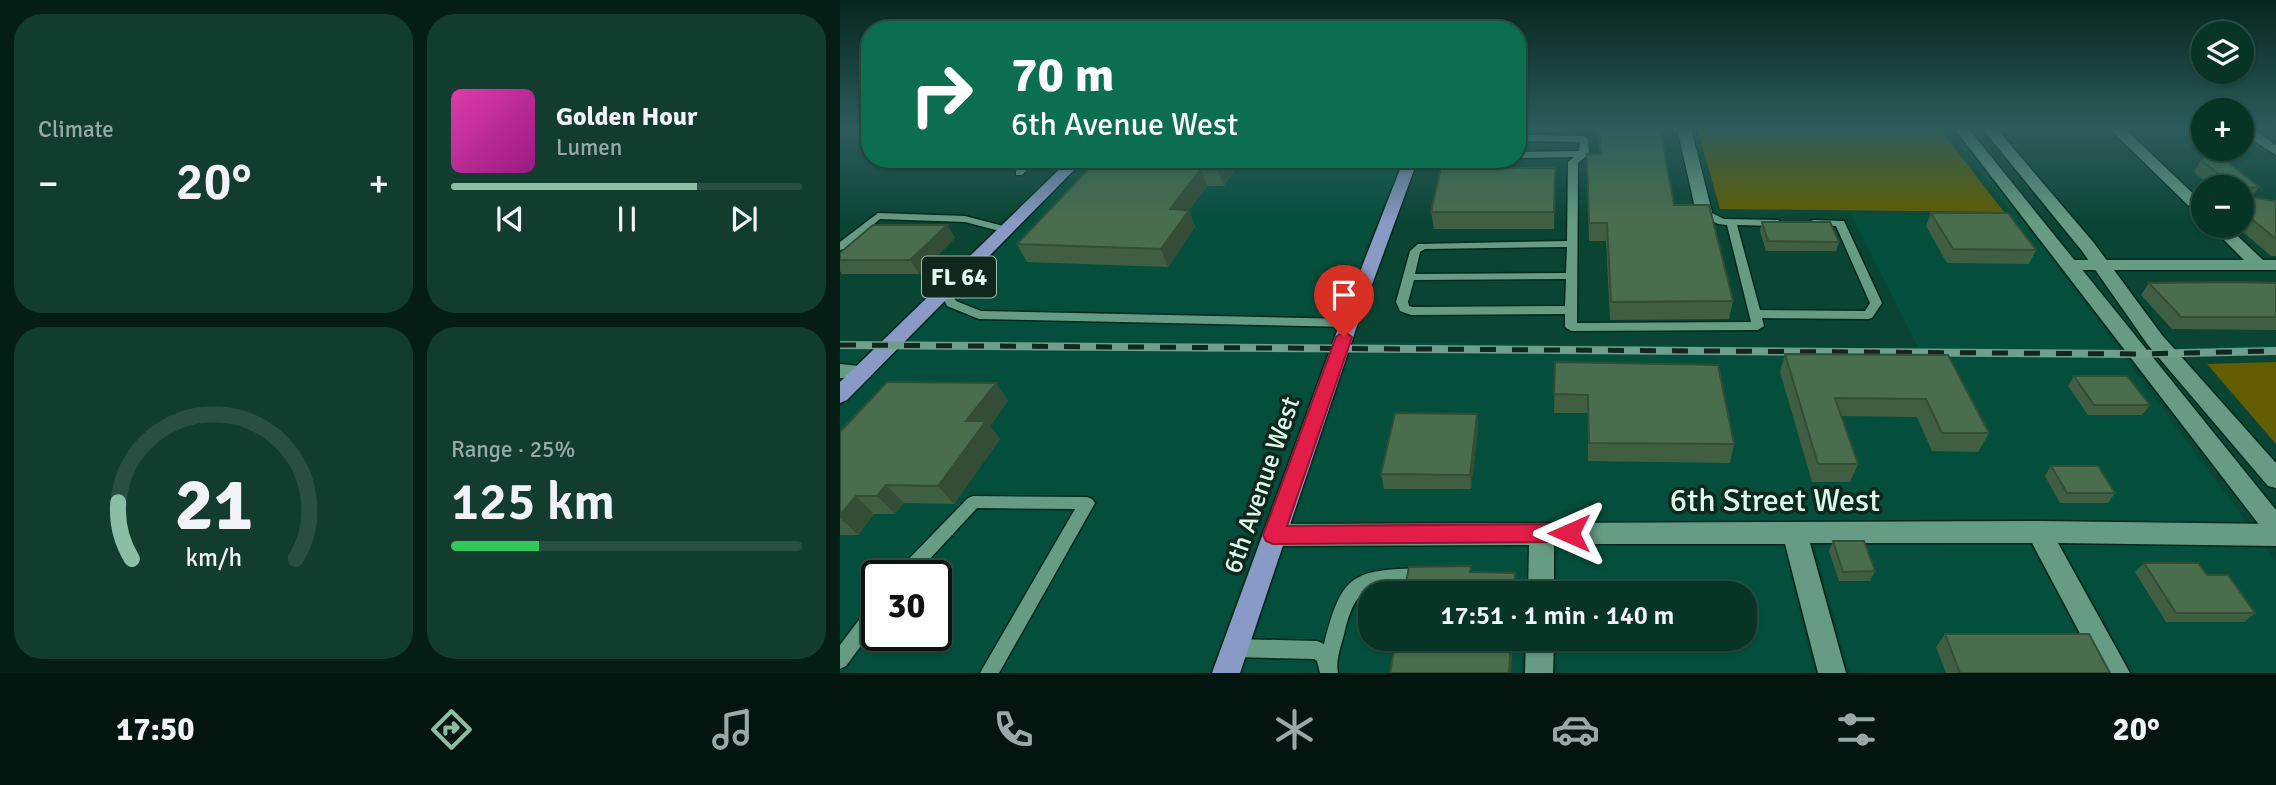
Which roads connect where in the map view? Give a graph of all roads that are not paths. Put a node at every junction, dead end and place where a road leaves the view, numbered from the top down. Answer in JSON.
{"nodes":[{"id":1,"x":1577,"y":159,"type":"edge"},
{"id":2,"x":1691,"y":159,"type":"edge"},
{"id":3,"x":1986,"y":159,"type":"edge"},
{"id":4,"x":2015,"y":159,"type":"edge"},
{"id":5,"x":2149,"y":159,"type":"edge"},
{"id":6,"x":1024,"y":168,"type":"edge"},
{"id":7,"x":1070,"y":168,"type":"edge"},
{"id":8,"x":1408,"y":168,"type":"edge"},
{"id":9,"x":1019,"y":173,"type":"dead end"},
{"id":10,"x":2191,"y":199,"type":"edge"},
{"id":11,"x":1704,"y":212,"type":"joint"},
{"id":12,"x":1731,"y":222,"type":"junction"},
{"id":13,"x":1785,"y":223,"type":"edge"},
{"id":14,"x":1799,"y":223,"type":"edge"},
{"id":15,"x":1007,"y":230,"type":"junction"},
{"id":16,"x":2233,"y":238,"type":"edge"},
{"id":17,"x":1572,"y":244,"type":"junction"},
{"id":18,"x":840,"y":247,"type":"edge"},
{"id":19,"x":2069,"y":265,"type":"junction"},
{"id":20,"x":2101,"y":265,"type":"junction"},
{"id":21,"x":2268,"y":265,"type":"edge"},
{"id":22,"x":1572,"y":276,"type":"junction"},
{"id":23,"x":1409,"y":277,"type":"junction"},
{"id":24,"x":945,"y":290,"type":"junction"},
{"id":25,"x":1572,"y":310,"type":"junction"},
{"id":26,"x":1755,"y":314,"type":"junction"},
{"id":27,"x":1349,"y":323,"type":"junction"},
{"id":28,"x":840,"y":371,"type":"edge"},
{"id":29,"x":863,"y":372,"type":"junction"},
{"id":30,"x":840,"y":395,"type":"edge"},
{"id":31,"x":2276,"y":479,"type":"edge"},
{"id":32,"x":2276,"y":528,"type":"edge"},
{"id":33,"x":2039,"y":532,"type":"junction"},
{"id":34,"x":1542,"y":533,"type":"junction"},
{"id":35,"x":1795,"y":534,"type":"junction"},
{"id":36,"x":2276,"y":534,"type":"edge"},
{"id":37,"x":1273,"y":535,"type":"junction"},
{"id":38,"x":919,"y":560,"type":"edge"},
{"id":39,"x":1437,"y":575,"type":"edge"},
{"id":40,"x":1541,"y":581,"type":"edge"},
{"id":41,"x":861,"y":632,"type":"edge"},
{"id":42,"x":1235,"y":648,"type":"junction"},
{"id":43,"x":1540,"y":651,"type":"edge"},
{"id":44,"x":840,"y":660,"type":"edge"},
{"id":45,"x":1329,"y":668,"type":"edge"},
{"id":46,"x":989,"y":673,"type":"edge"},
{"id":47,"x":1226,"y":673,"type":"edge"},
{"id":48,"x":1539,"y":673,"type":"edge"},
{"id":49,"x":1832,"y":673,"type":"edge"},
{"id":50,"x":2116,"y":673,"type":"edge"}],
"edges":[{"from":1,"to":17,"type":"lane"},
{"from":2,"to":11,"type":"street"},
{"from":3,"to":19,"type":"street"},
{"from":4,"to":20,"type":"street"},
{"from":5,"to":10,"type":"street"},
{"from":6,"to":9,"type":"lane"},
{"from":7,"to":15,"type":"main road","number":"FL 64"},
{"from":8,"to":27,"type":"main road","name":"6th Avenue West"},
{"from":11,"to":12,"type":"lane"},
{"from":12,"to":13,"type":"lane"},
{"from":12,"to":26,"type":"lane"},
{"from":14,"to":26,"type":"lane"},
{"from":15,"to":18,"type":"lane"},
{"from":15,"to":24,"type":"main road","number":"FL 64"},
{"from":16,"to":21,"type":"street"},
{"from":17,"to":22,"type":"lane"},
{"from":17,"to":23,"type":"lane"},
{"from":19,"to":20,"type":"street"},
{"from":19,"to":32,"type":"street"},
{"from":20,"to":21,"type":"street"},
{"from":20,"to":31,"type":"street"},
{"from":22,"to":23,"type":"lane"},
{"from":22,"to":25,"type":"lane"},
{"from":23,"to":25,"type":"lane"},
{"from":24,"to":27,"type":"lane"},
{"from":24,"to":29,"type":"main road","number":"FL 64"},
{"from":25,"to":26,"type":"lane"},
{"from":27,"to":37,"type":"main road","name":"6th Avenue West"},
{"from":28,"to":29,"type":"street"},
{"from":29,"to":30,"type":"main road","number":"FL 64"},
{"from":33,"to":35,"type":"street","name":"6th Street West"},
{"from":33,"to":36,"type":"street","name":"6th Street West"},
{"from":33,"to":50,"type":"street"},
{"from":34,"to":35,"type":"street","name":"6th Street West"},
{"from":34,"to":37,"type":"street","name":"6th Street West"},
{"from":34,"to":40,"type":"street"},
{"from":35,"to":49,"type":"street"},
{"from":37,"to":42,"type":"main road","name":"6th Avenue West"},
{"from":38,"to":46,"type":"lane"},
{"from":39,"to":45,"type":"lane"},
{"from":41,"to":44,"type":"lane"},
{"from":42,"to":45,"type":"lane"},
{"from":42,"to":47,"type":"main road","name":"6th Avenue West"},
{"from":43,"to":48,"type":"street"}]}
